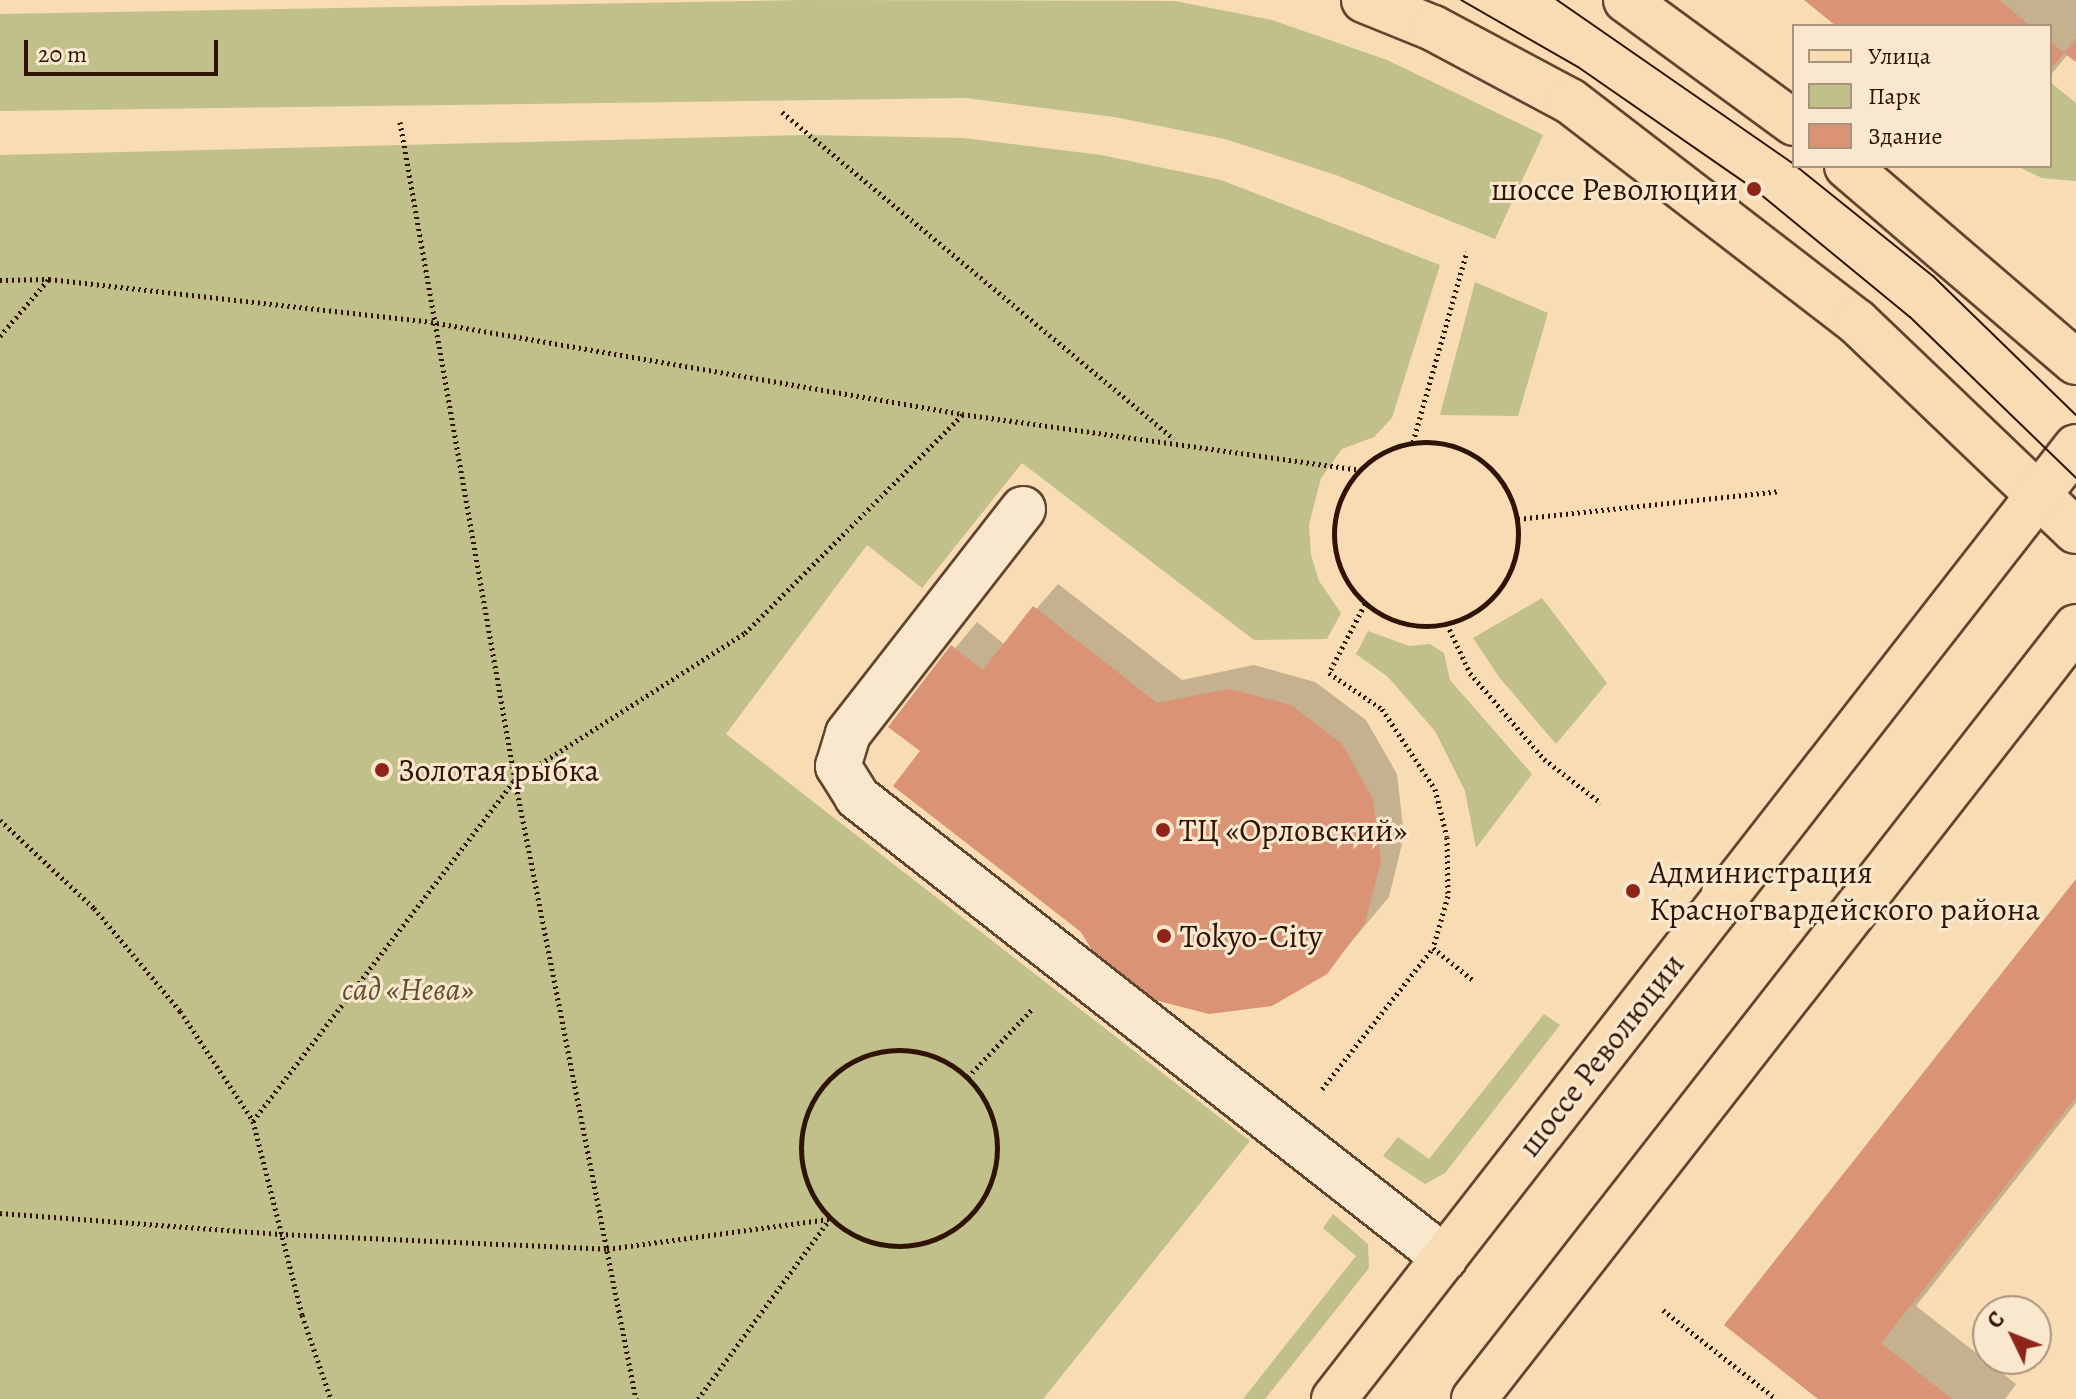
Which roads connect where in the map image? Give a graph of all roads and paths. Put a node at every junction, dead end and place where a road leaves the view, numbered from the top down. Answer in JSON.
{"nodes":[{"id":1,"x":1364,"y":0,"type":"edge"},
{"id":2,"x":1626,"y":0,"type":"edge"},
{"id":3,"x":782,"y":112,"type":"dead end"},
{"id":4,"x":400,"y":122,"type":"dead end"},
{"id":5,"x":1792,"y":122,"type":"edge"},
{"id":6,"x":1849,"y":168,"type":"edge"},
{"id":7,"x":1467,"y":251,"type":"dead end"},
{"id":8,"x":49,"y":279,"type":"junction"},
{"id":9,"x":0,"y":280,"type":"edge"},
{"id":10,"x":431,"y":322,"type":"junction"},
{"id":11,"x":0,"y":336,"type":"edge"},
{"id":12,"x":2076,"y":362,"type":"edge"},
{"id":13,"x":962,"y":414,"type":"junction"},
{"id":14,"x":1176,"y":440,"type":"junction"},
{"id":15,"x":1413,"y":442,"type":"junction"},
{"id":16,"x":2076,"y":447,"type":"edge"},
{"id":17,"x":1359,"y":470,"type":"junction"},
{"id":18,"x":1778,"y":491,"type":"dead end"},
{"id":19,"x":2039,"y":494,"type":"junction"},
{"id":20,"x":1023,"y":509,"type":"dead end"},
{"id":21,"x":1518,"y":519,"type":"junction"},
{"id":22,"x":2076,"y":531,"type":"edge"},
{"id":23,"x":1365,"y":604,"type":"junction"},
{"id":24,"x":1447,"y":624,"type":"junction"},
{"id":25,"x":2076,"y":627,"type":"edge"},
{"id":26,"x":515,"y":780,"type":"junction"},
{"id":27,"x":1601,"y":803,"type":"dead end"},
{"id":28,"x":0,"y":820,"type":"edge"},
{"id":29,"x":1433,"y":948,"type":"junction"},
{"id":30,"x":1473,"y":980,"type":"dead end"},
{"id":31,"x":1044,"y":996,"type":"dead end"},
{"id":32,"x":968,"y":1077,"type":"junction"},
{"id":33,"x":253,"y":1121,"type":"junction"},
{"id":34,"x":1287,"y":1134,"type":"junction"},
{"id":35,"x":0,"y":1213,"type":"edge"},
{"id":36,"x":829,"y":1219,"type":"junction"},
{"id":37,"x":280,"y":1234,"type":"junction"},
{"id":38,"x":607,"y":1249,"type":"junction"},
{"id":39,"x":1445,"y":1258,"type":"junction"},
{"id":40,"x":1663,"y":1310,"type":"dead end"},
{"id":41,"x":331,"y":1399,"type":"edge"},
{"id":42,"x":636,"y":1399,"type":"edge"},
{"id":43,"x":698,"y":1399,"type":"edge"},
{"id":44,"x":1334,"y":1399,"type":"edge"},
{"id":45,"x":1474,"y":1399,"type":"edge"},
{"id":46,"x":1776,"y":1399,"type":"edge"}],
"edges":[{"from":1,"to":19,"type":"main road"},
{"from":2,"to":5,"type":"main road"},
{"from":3,"to":14,"type":"path"},
{"from":4,"to":10,"type":"path"},
{"from":6,"to":12,"type":"main road"},
{"from":7,"to":15,"type":"path"},
{"from":8,"to":9,"type":"path"},
{"from":8,"to":10,"type":"path"},
{"from":8,"to":11,"type":"path"},
{"from":10,"to":13,"type":"path"},
{"from":10,"to":26,"type":"path"},
{"from":13,"to":14,"type":"path"},
{"from":13,"to":26,"type":"path"},
{"from":14,"to":17,"type":"path"},
{"from":15,"to":17,"type":"path"},
{"from":15,"to":21,"type":"path"},
{"from":16,"to":19,"type":"main road","name":"шоссе Революции"},
{"from":17,"to":23,"type":"path"},
{"from":18,"to":21,"type":"path"},
{"from":19,"to":22,"type":"main road"},
{"from":19,"to":39,"type":"main road","name":"шоссе Революции"},
{"from":20,"to":34,"type":"lane"},
{"from":21,"to":24,"type":"path"},
{"from":23,"to":24,"type":"path"},
{"from":23,"to":29,"type":"path"},
{"from":24,"to":27,"type":"path"},
{"from":25,"to":45,"type":"main road"},
{"from":26,"to":33,"type":"path"},
{"from":26,"to":38,"type":"path"},
{"from":28,"to":33,"type":"path"},
{"from":29,"to":30,"type":"path"},
{"from":29,"to":34,"type":"path"},
{"from":31,"to":32,"type":"path"},
{"from":32,"to":36,"type":"path"},
{"from":32,"to":36,"type":"path"},
{"from":33,"to":37,"type":"path"},
{"from":34,"to":39,"type":"lane"},
{"from":35,"to":37,"type":"path"},
{"from":36,"to":38,"type":"path"},
{"from":36,"to":43,"type":"path"},
{"from":37,"to":38,"type":"path"},
{"from":37,"to":41,"type":"path"},
{"from":38,"to":42,"type":"path"},
{"from":39,"to":44,"type":"main road","name":"шоссе Революции"},
{"from":40,"to":46,"type":"path"}]}
